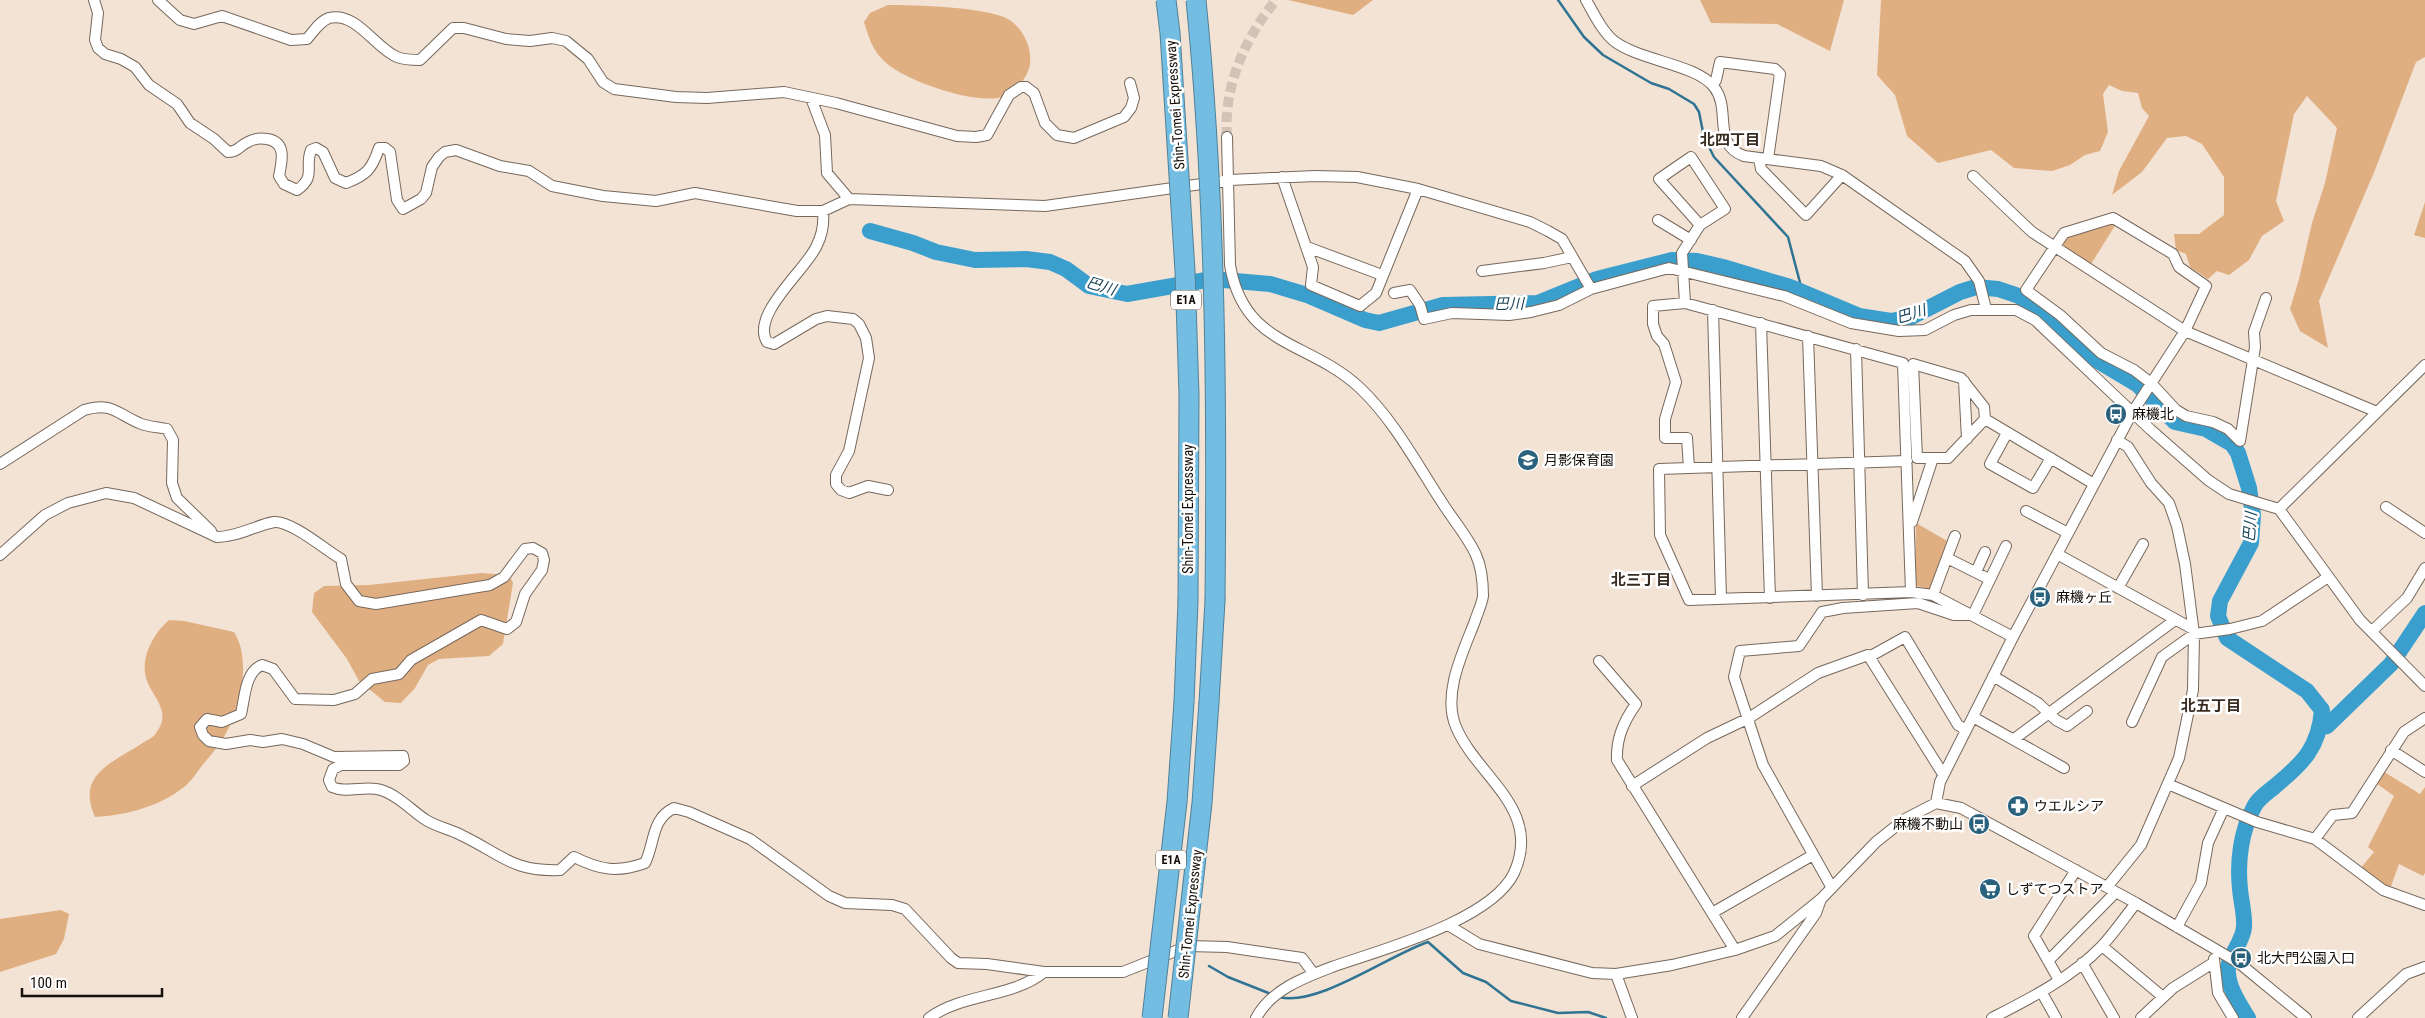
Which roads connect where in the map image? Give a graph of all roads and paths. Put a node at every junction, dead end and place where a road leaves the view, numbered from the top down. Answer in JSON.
{"nodes":[{"id":1,"x":94,"y":0,"type":"edge"},
{"id":2,"x":158,"y":0,"type":"edge"},
{"id":3,"x":1166,"y":0,"type":"edge"},
{"id":4,"x":1196,"y":0,"type":"edge"},
{"id":5,"x":1586,"y":0,"type":"edge"},
{"id":6,"x":1130,"y":83,"type":"dead end"},
{"id":7,"x":1713,"y":85,"type":"junction"},
{"id":8,"x":811,"y":98,"type":"junction"},
{"id":9,"x":1227,"y":137,"type":"tunnel mouth"},
{"id":10,"x":1763,"y":158,"type":"junction"},
{"id":11,"x":1842,"y":175,"type":"junction"},
{"id":12,"x":1974,"y":176,"type":"dead end"},
{"id":13,"x":1282,"y":177,"type":"junction"},
{"id":14,"x":1230,"y":180,"type":"junction"},
{"id":15,"x":1418,"y":189,"type":"junction"},
{"id":16,"x":848,"y":198,"type":"junction"},
{"id":17,"x":822,"y":210,"type":"junction"},
{"id":18,"x":1658,"y":220,"type":"dead end"},
{"id":19,"x":1700,"y":225,"type":"junction"},
{"id":20,"x":1690,"y":240,"type":"junction"},
{"id":21,"x":1307,"y":246,"type":"junction"},
{"id":22,"x":2055,"y":247,"type":"junction"},
{"id":23,"x":1572,"y":257,"type":"junction"},
{"id":24,"x":1682,"y":269,"type":"junction"},
{"id":25,"x":1482,"y":271,"type":"dead end"},
{"id":26,"x":1382,"y":275,"type":"junction"},
{"id":27,"x":1588,"y":284,"type":"junction"},
{"id":28,"x":1394,"y":293,"type":"dead end"},
{"id":29,"x":2266,"y":298,"type":"dead end"},
{"id":30,"x":1685,"y":303,"type":"junction"},
{"id":31,"x":1986,"y":308,"type":"junction"},
{"id":32,"x":1712,"y":310,"type":"junction"},
{"id":33,"x":1761,"y":323,"type":"junction"},
{"id":34,"x":2185,"y":331,"type":"junction"},
{"id":35,"x":1808,"y":336,"type":"junction"},
{"id":36,"x":1856,"y":349,"type":"junction"},
{"id":37,"x":2253,"y":360,"type":"junction"},
{"id":38,"x":2425,"y":365,"type":"edge"},
{"id":39,"x":1964,"y":381,"type":"junction"},
{"id":40,"x":2150,"y":383,"type":"junction"},
{"id":41,"x":2377,"y":412,"type":"junction"},
{"id":42,"x":2132,"y":413,"type":"junction"},
{"id":43,"x":1985,"y":420,"type":"junction"},
{"id":44,"x":2007,"y":433,"type":"junction"},
{"id":45,"x":1967,"y":439,"type":"junction"},
{"id":46,"x":2117,"y":440,"type":"junction"},
{"id":47,"x":1933,"y":458,"type":"junction"},
{"id":48,"x":2051,"y":458,"type":"junction"},
{"id":49,"x":1907,"y":461,"type":"junction"},
{"id":50,"x":1860,"y":463,"type":"junction"},
{"id":51,"x":0,"y":464,"type":"edge"},
{"id":52,"x":1812,"y":464,"type":"junction"},
{"id":53,"x":1765,"y":466,"type":"junction"},
{"id":54,"x":1718,"y":467,"type":"junction"},
{"id":55,"x":1689,"y":468,"type":"junction"},
{"id":56,"x":2094,"y":484,"type":"junction"},
{"id":57,"x":888,"y":490,"type":"dead end"},
{"id":58,"x":2279,"y":508,"type":"junction"},
{"id":59,"x":2386,"y":508,"type":"dead end"},
{"id":60,"x":2026,"y":511,"type":"dead end"},
{"id":61,"x":1910,"y":528,"type":"junction"},
{"id":62,"x":2425,"y":532,"type":"edge"},
{"id":63,"x":2068,"y":533,"type":"junction"},
{"id":64,"x":1955,"y":536,"type":"dead end"},
{"id":65,"x":217,"y":537,"type":"junction"},
{"id":66,"x":2143,"y":544,"type":"dead end"},
{"id":67,"x":2006,"y":546,"type":"dead end"},
{"id":68,"x":1985,"y":552,"type":"dead end"},
{"id":69,"x":2057,"y":554,"type":"junction"},
{"id":70,"x":0,"y":555,"type":"edge"},
{"id":71,"x":1947,"y":558,"type":"junction"},
{"id":72,"x":2425,"y":568,"type":"edge"},
{"id":73,"x":1976,"y":572,"type":"junction"},
{"id":74,"x":1986,"y":576,"type":"dead end"},
{"id":75,"x":2328,"y":577,"type":"junction"},
{"id":76,"x":2118,"y":588,"type":"junction"},
{"id":77,"x":1912,"y":592,"type":"junction"},
{"id":78,"x":1863,"y":595,"type":"junction"},
{"id":79,"x":1933,"y":595,"type":"junction"},
{"id":80,"x":1817,"y":596,"type":"junction"},
{"id":81,"x":1770,"y":598,"type":"junction"},
{"id":82,"x":1721,"y":599,"type":"junction"},
{"id":83,"x":1973,"y":615,"type":"junction"},
{"id":84,"x":2175,"y":620,"type":"junction"},
{"id":85,"x":2372,"y":631,"type":"junction"},
{"id":86,"x":2193,"y":632,"type":"junction"},
{"id":87,"x":2013,"y":637,"type":"junction"},
{"id":88,"x":1869,"y":657,"type":"junction"},
{"id":89,"x":1599,"y":661,"type":"dead end"},
{"id":90,"x":2421,"y":673,"type":"edge"},
{"id":91,"x":1993,"y":676,"type":"junction"},
{"id":92,"x":2425,"y":686,"type":"edge"},
{"id":93,"x":2087,"y":711,"type":"dead end"},
{"id":94,"x":2048,"y":712,"type":"junction"},
{"id":95,"x":1973,"y":717,"type":"junction"},
{"id":96,"x":1749,"y":718,"type":"junction"},
{"id":97,"x":2425,"y":718,"type":"edge"},
{"id":98,"x":2132,"y":722,"type":"dead end"},
{"id":99,"x":1966,"y":730,"type":"junction"},
{"id":100,"x":2014,"y":739,"type":"junction"},
{"id":101,"x":2391,"y":750,"type":"junction"},
{"id":102,"x":2064,"y":768,"type":"dead end"},
{"id":103,"x":2425,"y":772,"type":"edge"},
{"id":104,"x":1944,"y":774,"type":"junction"},
{"id":105,"x":2168,"y":784,"type":"junction"},
{"id":106,"x":1632,"y":786,"type":"junction"},
{"id":107,"x":1936,"y":803,"type":"junction"},
{"id":108,"x":2224,"y":808,"type":"junction"},
{"id":109,"x":2315,"y":839,"type":"junction"},
{"id":110,"x":1813,"y":855,"type":"junction"},
{"id":111,"x":2076,"y":870,"type":"junction"},
{"id":112,"x":2107,"y":887,"type":"junction"},
{"id":113,"x":1832,"y":888,"type":"junction"},
{"id":114,"x":2116,"y":892,"type":"junction"},
{"id":115,"x":1821,"y":898,"type":"junction"},
{"id":116,"x":2136,"y":903,"type":"junction"},
{"id":117,"x":2425,"y":905,"type":"edge"},
{"id":118,"x":1712,"y":913,"type":"junction"},
{"id":119,"x":1448,"y":925,"type":"junction"},
{"id":120,"x":2177,"y":927,"type":"junction"},
{"id":121,"x":2102,"y":946,"type":"junction"},
{"id":122,"x":1735,"y":950,"type":"junction"},
{"id":123,"x":2219,"y":952,"type":"junction"},
{"id":124,"x":2048,"y":961,"type":"junction"},
{"id":125,"x":2082,"y":963,"type":"junction"},
{"id":126,"x":2213,"y":963,"type":"junction"},
{"id":127,"x":2425,"y":967,"type":"edge"},
{"id":128,"x":1044,"y":972,"type":"junction"},
{"id":129,"x":1314,"y":974,"type":"junction"},
{"id":130,"x":1616,"y":974,"type":"junction"},
{"id":131,"x":2059,"y":980,"type":"junction"},
{"id":132,"x":2042,"y":993,"type":"junction"},
{"id":133,"x":2163,"y":997,"type":"junction"},
{"id":134,"x":1996,"y":1017,"type":"edge"},
{"id":135,"x":929,"y":1018,"type":"edge"},
{"id":136,"x":1152,"y":1018,"type":"edge"},
{"id":137,"x":1178,"y":1018,"type":"edge"},
{"id":138,"x":1256,"y":1018,"type":"edge"},
{"id":139,"x":1632,"y":1018,"type":"edge"},
{"id":140,"x":1742,"y":1018,"type":"edge"},
{"id":141,"x":2056,"y":1018,"type":"edge"},
{"id":142,"x":2114,"y":1018,"type":"edge"},
{"id":143,"x":2141,"y":1018,"type":"edge"},
{"id":144,"x":2233,"y":1018,"type":"edge"},
{"id":145,"x":2306,"y":1018,"type":"edge"},
{"id":146,"x":2358,"y":1018,"type":"edge"}],
"edges":[{"from":1,"to":17,"type":"street"},
{"from":2,"to":8,"type":"street"},
{"from":3,"to":136,"type":"highway","name":"Shin-Tomei Expressway","number":"E1A","bridge":true},
{"from":4,"to":137,"type":"highway","name":"Shin-Tomei Expressway","number":"E1A","bridge":true},
{"from":5,"to":7,"type":"street"},
{"from":6,"to":8,"type":"street"},
{"from":7,"to":10,"type":"street"},
{"from":7,"to":10,"type":"street"},
{"from":8,"to":16,"type":"street"},
{"from":9,"to":14,"type":"street"},
{"from":10,"to":11,"type":"street"},
{"from":10,"to":11,"type":"street"},
{"from":11,"to":31,"type":"street"},
{"from":12,"to":22,"type":"street"},
{"from":13,"to":14,"type":"street"},
{"from":13,"to":15,"type":"street"},
{"from":13,"to":21,"type":"street"},
{"from":14,"to":16,"type":"street"},
{"from":14,"to":119,"type":"street"},
{"from":15,"to":23,"type":"street"},
{"from":15,"to":26,"type":"street"},
{"from":16,"to":17,"type":"street"},
{"from":17,"to":57,"type":"street"},
{"from":18,"to":20,"type":"street"},
{"from":19,"to":19,"type":"street"},
{"from":19,"to":20,"type":"street"},
{"from":20,"to":24,"type":"street"},
{"from":21,"to":26,"type":"street"},
{"from":21,"to":26,"type":"street"},
{"from":22,"to":34,"type":"street"},
{"from":22,"to":34,"type":"street"},
{"from":22,"to":40,"type":"street"},
{"from":23,"to":25,"type":"street"},
{"from":23,"to":27,"type":"street"},
{"from":24,"to":27,"type":"street"},
{"from":24,"to":30,"type":"street"},
{"from":24,"to":31,"type":"street"},
{"from":27,"to":28,"type":"street"},
{"from":29,"to":37,"type":"street"},
{"from":30,"to":32,"type":"street"},
{"from":30,"to":55,"type":"street"},
{"from":31,"to":42,"type":"street"},
{"from":32,"to":33,"type":"street"},
{"from":32,"to":54,"type":"street"},
{"from":33,"to":35,"type":"street"},
{"from":33,"to":53,"type":"street"},
{"from":34,"to":37,"type":"street"},
{"from":34,"to":40,"type":"street"},
{"from":35,"to":36,"type":"street"},
{"from":35,"to":52,"type":"street"},
{"from":36,"to":49,"type":"street"},
{"from":36,"to":50,"type":"street"},
{"from":37,"to":40,"type":"street"},
{"from":37,"to":41,"type":"street"},
{"from":38,"to":41,"type":"street"},
{"from":39,"to":43,"type":"street"},
{"from":39,"to":45,"type":"street"},
{"from":39,"to":47,"type":"street"},
{"from":40,"to":42,"type":"street"},
{"from":41,"to":58,"type":"street"},
{"from":42,"to":46,"type":"street"},
{"from":42,"to":58,"type":"street"},
{"from":43,"to":44,"type":"street"},
{"from":43,"to":45,"type":"street"},
{"from":44,"to":48,"type":"street"},
{"from":44,"to":48,"type":"street"},
{"from":45,"to":47,"type":"street"},
{"from":46,"to":56,"type":"street"},
{"from":46,"to":86,"type":"street"},
{"from":47,"to":61,"type":"street"},
{"from":48,"to":56,"type":"street"},
{"from":49,"to":50,"type":"street"},
{"from":49,"to":61,"type":"street"},
{"from":50,"to":52,"type":"street"},
{"from":50,"to":78,"type":"street"},
{"from":51,"to":65,"type":"street"},
{"from":52,"to":53,"type":"street"},
{"from":52,"to":80,"type":"street"},
{"from":53,"to":54,"type":"street"},
{"from":53,"to":81,"type":"street"},
{"from":54,"to":55,"type":"street"},
{"from":54,"to":82,"type":"street"},
{"from":55,"to":82,"type":"street"},
{"from":56,"to":63,"type":"street"},
{"from":58,"to":75,"type":"street"},
{"from":59,"to":62,"type":"street"},
{"from":60,"to":63,"type":"street"},
{"from":61,"to":77,"type":"street"},
{"from":63,"to":69,"type":"street"},
{"from":64,"to":71,"type":"street"},
{"from":65,"to":70,"type":"street"},
{"from":65,"to":128,"type":"street"},
{"from":66,"to":76,"type":"street"},
{"from":67,"to":83,"type":"street"},
{"from":68,"to":73,"type":"street"},
{"from":69,"to":76,"type":"street"},
{"from":69,"to":87,"type":"street"},
{"from":71,"to":73,"type":"street"},
{"from":71,"to":79,"type":"street"},
{"from":72,"to":85,"type":"street"},
{"from":73,"to":74,"type":"street"},
{"from":75,"to":85,"type":"street"},
{"from":75,"to":86,"type":"street"},
{"from":76,"to":84,"type":"street"},
{"from":77,"to":78,"type":"street"},
{"from":77,"to":79,"type":"street"},
{"from":78,"to":80,"type":"street"},
{"from":79,"to":83,"type":"street"},
{"from":80,"to":81,"type":"street"},
{"from":81,"to":82,"type":"street"},
{"from":83,"to":87,"type":"street"},
{"from":83,"to":96,"type":"street"},
{"from":84,"to":86,"type":"street"},
{"from":84,"to":94,"type":"street"},
{"from":85,"to":90,"type":"street"},
{"from":86,"to":98,"type":"street"},
{"from":86,"to":105,"type":"street"},
{"from":87,"to":91,"type":"street"},
{"from":88,"to":96,"type":"street"},
{"from":88,"to":99,"type":"street"},
{"from":88,"to":104,"type":"street"},
{"from":89,"to":106,"type":"street"},
{"from":90,"to":92,"type":"street"},
{"from":91,"to":94,"type":"street"},
{"from":91,"to":95,"type":"street"},
{"from":93,"to":94,"type":"street"},
{"from":94,"to":100,"type":"street"},
{"from":95,"to":99,"type":"street"},
{"from":95,"to":100,"type":"street"},
{"from":96,"to":106,"type":"street"},
{"from":96,"to":110,"type":"street"},
{"from":97,"to":101,"type":"street"},
{"from":99,"to":104,"type":"street"},
{"from":100,"to":102,"type":"street"},
{"from":101,"to":103,"type":"street"},
{"from":101,"to":109,"type":"street"},
{"from":104,"to":107,"type":"street"},
{"from":105,"to":108,"type":"street"},
{"from":105,"to":112,"type":"street"},
{"from":106,"to":118,"type":"street"},
{"from":107,"to":111,"type":"street"},
{"from":107,"to":113,"type":"street"},
{"from":108,"to":109,"type":"street"},
{"from":108,"to":120,"type":"street"},
{"from":109,"to":117,"type":"street"},
{"from":110,"to":113,"type":"street"},
{"from":110,"to":118,"type":"street"},
{"from":111,"to":112,"type":"street"},
{"from":111,"to":124,"type":"street"},
{"from":112,"to":114,"type":"street"},
{"from":113,"to":115,"type":"street"},
{"from":114,"to":116,"type":"street"},
{"from":114,"to":124,"type":"street"},
{"from":115,"to":122,"type":"street"},
{"from":115,"to":140,"type":"street"},
{"from":116,"to":120,"type":"street"},
{"from":116,"to":121,"type":"street"},
{"from":118,"to":122,"type":"street"},
{"from":119,"to":129,"type":"street"},
{"from":119,"to":130,"type":"street"},
{"from":120,"to":123,"type":"street"},
{"from":121,"to":125,"type":"street"},
{"from":121,"to":133,"type":"street"},
{"from":122,"to":130,"type":"street"},
{"from":123,"to":126,"type":"street"},
{"from":123,"to":145,"type":"street"},
{"from":124,"to":131,"type":"street"},
{"from":125,"to":131,"type":"street"},
{"from":125,"to":142,"type":"street"},
{"from":126,"to":133,"type":"street"},
{"from":126,"to":144,"type":"street"},
{"from":127,"to":146,"type":"street"},
{"from":128,"to":129,"type":"street"},
{"from":128,"to":135,"type":"street"},
{"from":129,"to":138,"type":"street"},
{"from":130,"to":139,"type":"street"},
{"from":131,"to":132,"type":"street"},
{"from":132,"to":134,"type":"street"},
{"from":132,"to":141,"type":"street"},
{"from":133,"to":143,"type":"street"}]}
